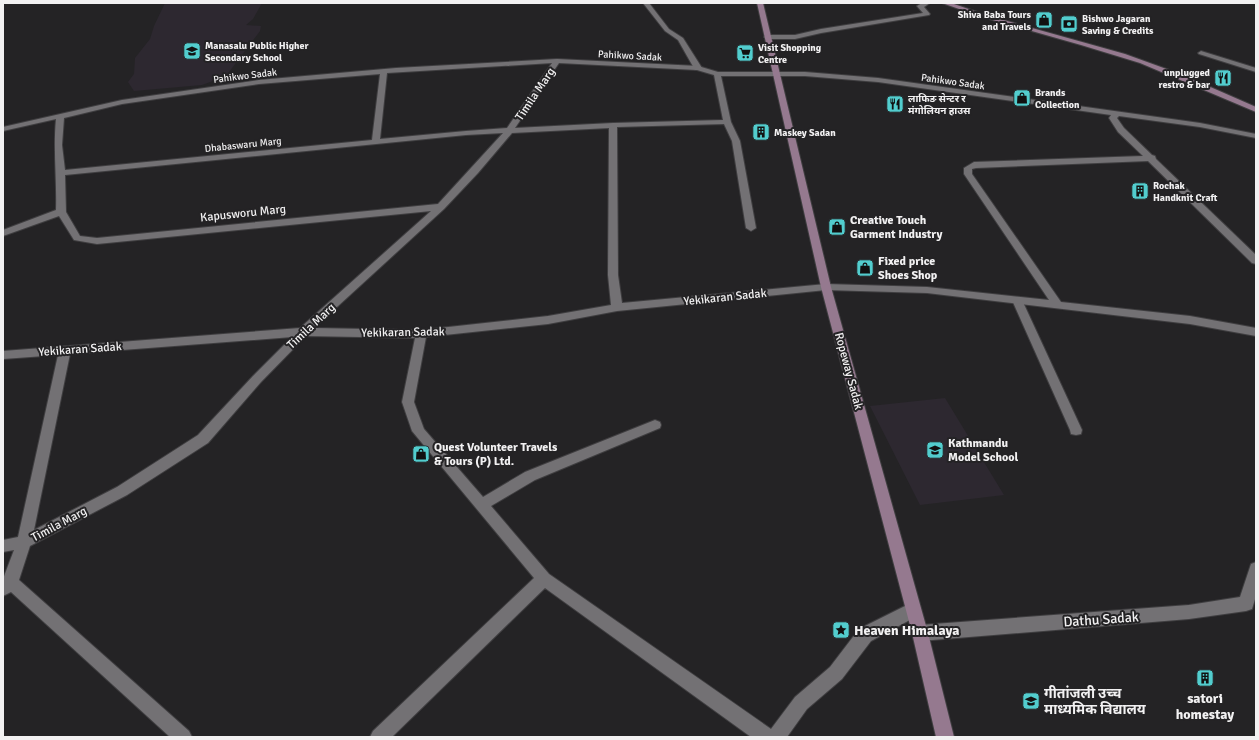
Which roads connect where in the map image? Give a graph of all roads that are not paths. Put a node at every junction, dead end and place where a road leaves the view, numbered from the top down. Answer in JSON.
{"nodes":[{"id":1,"x":646,"y":3,"type":"edge"},
{"id":2,"x":760,"y":3,"type":"edge"},
{"id":3,"x":926,"y":3,"type":"edge"},
{"id":4,"x":945,"y":3,"type":"edge"},
{"id":5,"x":767,"y":37,"type":"junction"},
{"id":6,"x":1201,"y":53,"type":"dead end"},
{"id":7,"x":557,"y":61,"type":"junction"},
{"id":8,"x":698,"y":68,"type":"junction"},
{"id":9,"x":1256,"y":70,"type":"edge"},
{"id":10,"x":384,"y":71,"type":"junction"},
{"id":11,"x":717,"y":74,"type":"junction"},
{"id":12,"x":776,"y":74,"type":"junction"},
{"id":13,"x":1256,"y":110,"type":"edge"},
{"id":14,"x":1116,"y":114,"type":"junction"},
{"id":15,"x":60,"y":116,"type":"junction"},
{"id":16,"x":727,"y":122,"type":"junction"},
{"id":17,"x":613,"y":125,"type":"junction"},
{"id":18,"x":3,"y":129,"type":"edge"},
{"id":19,"x":510,"y":130,"type":"junction"},
{"id":20,"x":1256,"y":136,"type":"edge"},
{"id":21,"x":376,"y":142,"type":"junction"},
{"id":22,"x":1152,"y":158,"type":"junction"},
{"id":23,"x":61,"y":173,"type":"junction"},
{"id":24,"x":441,"y":206,"type":"junction"},
{"id":25,"x":61,"y":212,"type":"junction"},
{"id":26,"x":751,"y":228,"type":"dead end"},
{"id":27,"x":3,"y":233,"type":"edge"},
{"id":28,"x":1256,"y":261,"type":"edge"},
{"id":29,"x":826,"y":287,"type":"junction"},
{"id":30,"x":1017,"y":300,"type":"junction"},
{"id":31,"x":1058,"y":305,"type":"junction"},
{"id":32,"x":617,"y":307,"type":"junction"},
{"id":33,"x":303,"y":332,"type":"junction"},
{"id":34,"x":1256,"y":332,"type":"edge"},
{"id":35,"x":421,"y":334,"type":"junction"},
{"id":36,"x":65,"y":350,"type":"junction"},
{"id":37,"x":3,"y":355,"type":"edge"},
{"id":38,"x":655,"y":425,"type":"dead end"},
{"id":39,"x":1076,"y":430,"type":"dead end"},
{"id":40,"x":481,"y":504,"type":"junction"},
{"id":41,"x":24,"y":542,"type":"junction"},
{"id":42,"x":3,"y":546,"type":"edge"},
{"id":43,"x":1256,"y":569,"type":"edge"},
{"id":44,"x":544,"y":579,"type":"junction"},
{"id":45,"x":7,"y":585,"type":"edge"},
{"id":46,"x":913,"y":610,"type":"junction"},
{"id":47,"x":920,"y":632,"type":"junction"},
{"id":48,"x":183,"y":737,"type":"edge"},
{"id":49,"x":378,"y":737,"type":"edge"},
{"id":50,"x":766,"y":737,"type":"edge"},
{"id":51,"x":776,"y":737,"type":"edge"},
{"id":52,"x":945,"y":737,"type":"edge"}],
"edges":[{"from":1,"to":8,"type":"street"},
{"from":2,"to":5,"type":"main road","name":"Ropeway Sadak"},
{"from":3,"to":5,"type":"street"},
{"from":4,"to":13,"type":"main road"},
{"from":5,"to":12,"type":"main road","name":"Ropeway Sadak"},
{"from":6,"to":9,"type":"street"},
{"from":7,"to":8,"type":"street","name":"Pahikwo Sadak"},
{"from":7,"to":10,"type":"street","name":"Pahikwo Sadak"},
{"from":7,"to":19,"type":"street","name":"Timila Marg"},
{"from":8,"to":11,"type":"street","name":"Pahikwo Sadak"},
{"from":10,"to":15,"type":"street","name":"Pahikwo Sadak"},
{"from":10,"to":21,"type":"street"},
{"from":11,"to":12,"type":"street","name":"Pahikwo Sadak"},
{"from":11,"to":16,"type":"street"},
{"from":12,"to":14,"type":"street","name":"Pahikwo Sadak"},
{"from":12,"to":29,"type":"main road","name":"Ropeway Sadak"},
{"from":14,"to":20,"type":"street","name":"Pahikwo Sadak"},
{"from":14,"to":22,"type":"street"},
{"from":15,"to":18,"type":"street","name":"Pahikwo Sadak"},
{"from":15,"to":23,"type":"street"},
{"from":16,"to":17,"type":"street","name":"Dhabaswaru Marg"},
{"from":16,"to":26,"type":"street"},
{"from":17,"to":19,"type":"street","name":"Dhabaswaru Marg"},
{"from":17,"to":32,"type":"street"},
{"from":19,"to":21,"type":"street","name":"Dhabaswaru Marg"},
{"from":19,"to":24,"type":"street","name":"Timila Marg"},
{"from":21,"to":23,"type":"street","name":"Dhabaswaru Marg"},
{"from":22,"to":28,"type":"street"},
{"from":22,"to":31,"type":"street"},
{"from":23,"to":25,"type":"street"},
{"from":24,"to":25,"type":"street","name":"Kapusworu Marg"},
{"from":24,"to":33,"type":"street","name":"Timila Marg"},
{"from":25,"to":27,"type":"street"},
{"from":29,"to":30,"type":"street","name":"Yekikaran Sadak"},
{"from":29,"to":32,"type":"street","name":"Yekikaran Sadak"},
{"from":29,"to":46,"type":"main road","name":"Ropeway Sadak"},
{"from":30,"to":31,"type":"street","name":"Yekikaran Sadak"},
{"from":30,"to":39,"type":"street"},
{"from":31,"to":34,"type":"street","name":"Yekikaran Sadak"},
{"from":32,"to":35,"type":"street","name":"Yekikaran Sadak"},
{"from":33,"to":35,"type":"street","name":"Yekikaran Sadak"},
{"from":33,"to":36,"type":"street","name":"Yekikaran Sadak"},
{"from":33,"to":41,"type":"street","name":"Timila Marg"},
{"from":35,"to":40,"type":"street"},
{"from":36,"to":37,"type":"street","name":"Yekikaran Sadak"},
{"from":36,"to":41,"type":"street","name":"Timila Marg"},
{"from":38,"to":40,"type":"street"},
{"from":40,"to":44,"type":"street"},
{"from":41,"to":42,"type":"street","name":"Timila Marg"},
{"from":41,"to":45,"type":"street","name":"Timila Marg"},
{"from":43,"to":47,"type":"street","name":"Dathu Sadak"},
{"from":44,"to":49,"type":"street"},
{"from":44,"to":50,"type":"street"},
{"from":45,"to":48,"type":"street"},
{"from":46,"to":47,"type":"main road","name":"Ropeway Sadak"},
{"from":46,"to":51,"type":"street"},
{"from":47,"to":52,"type":"main road","name":"Ropeway Sadak"}]}
